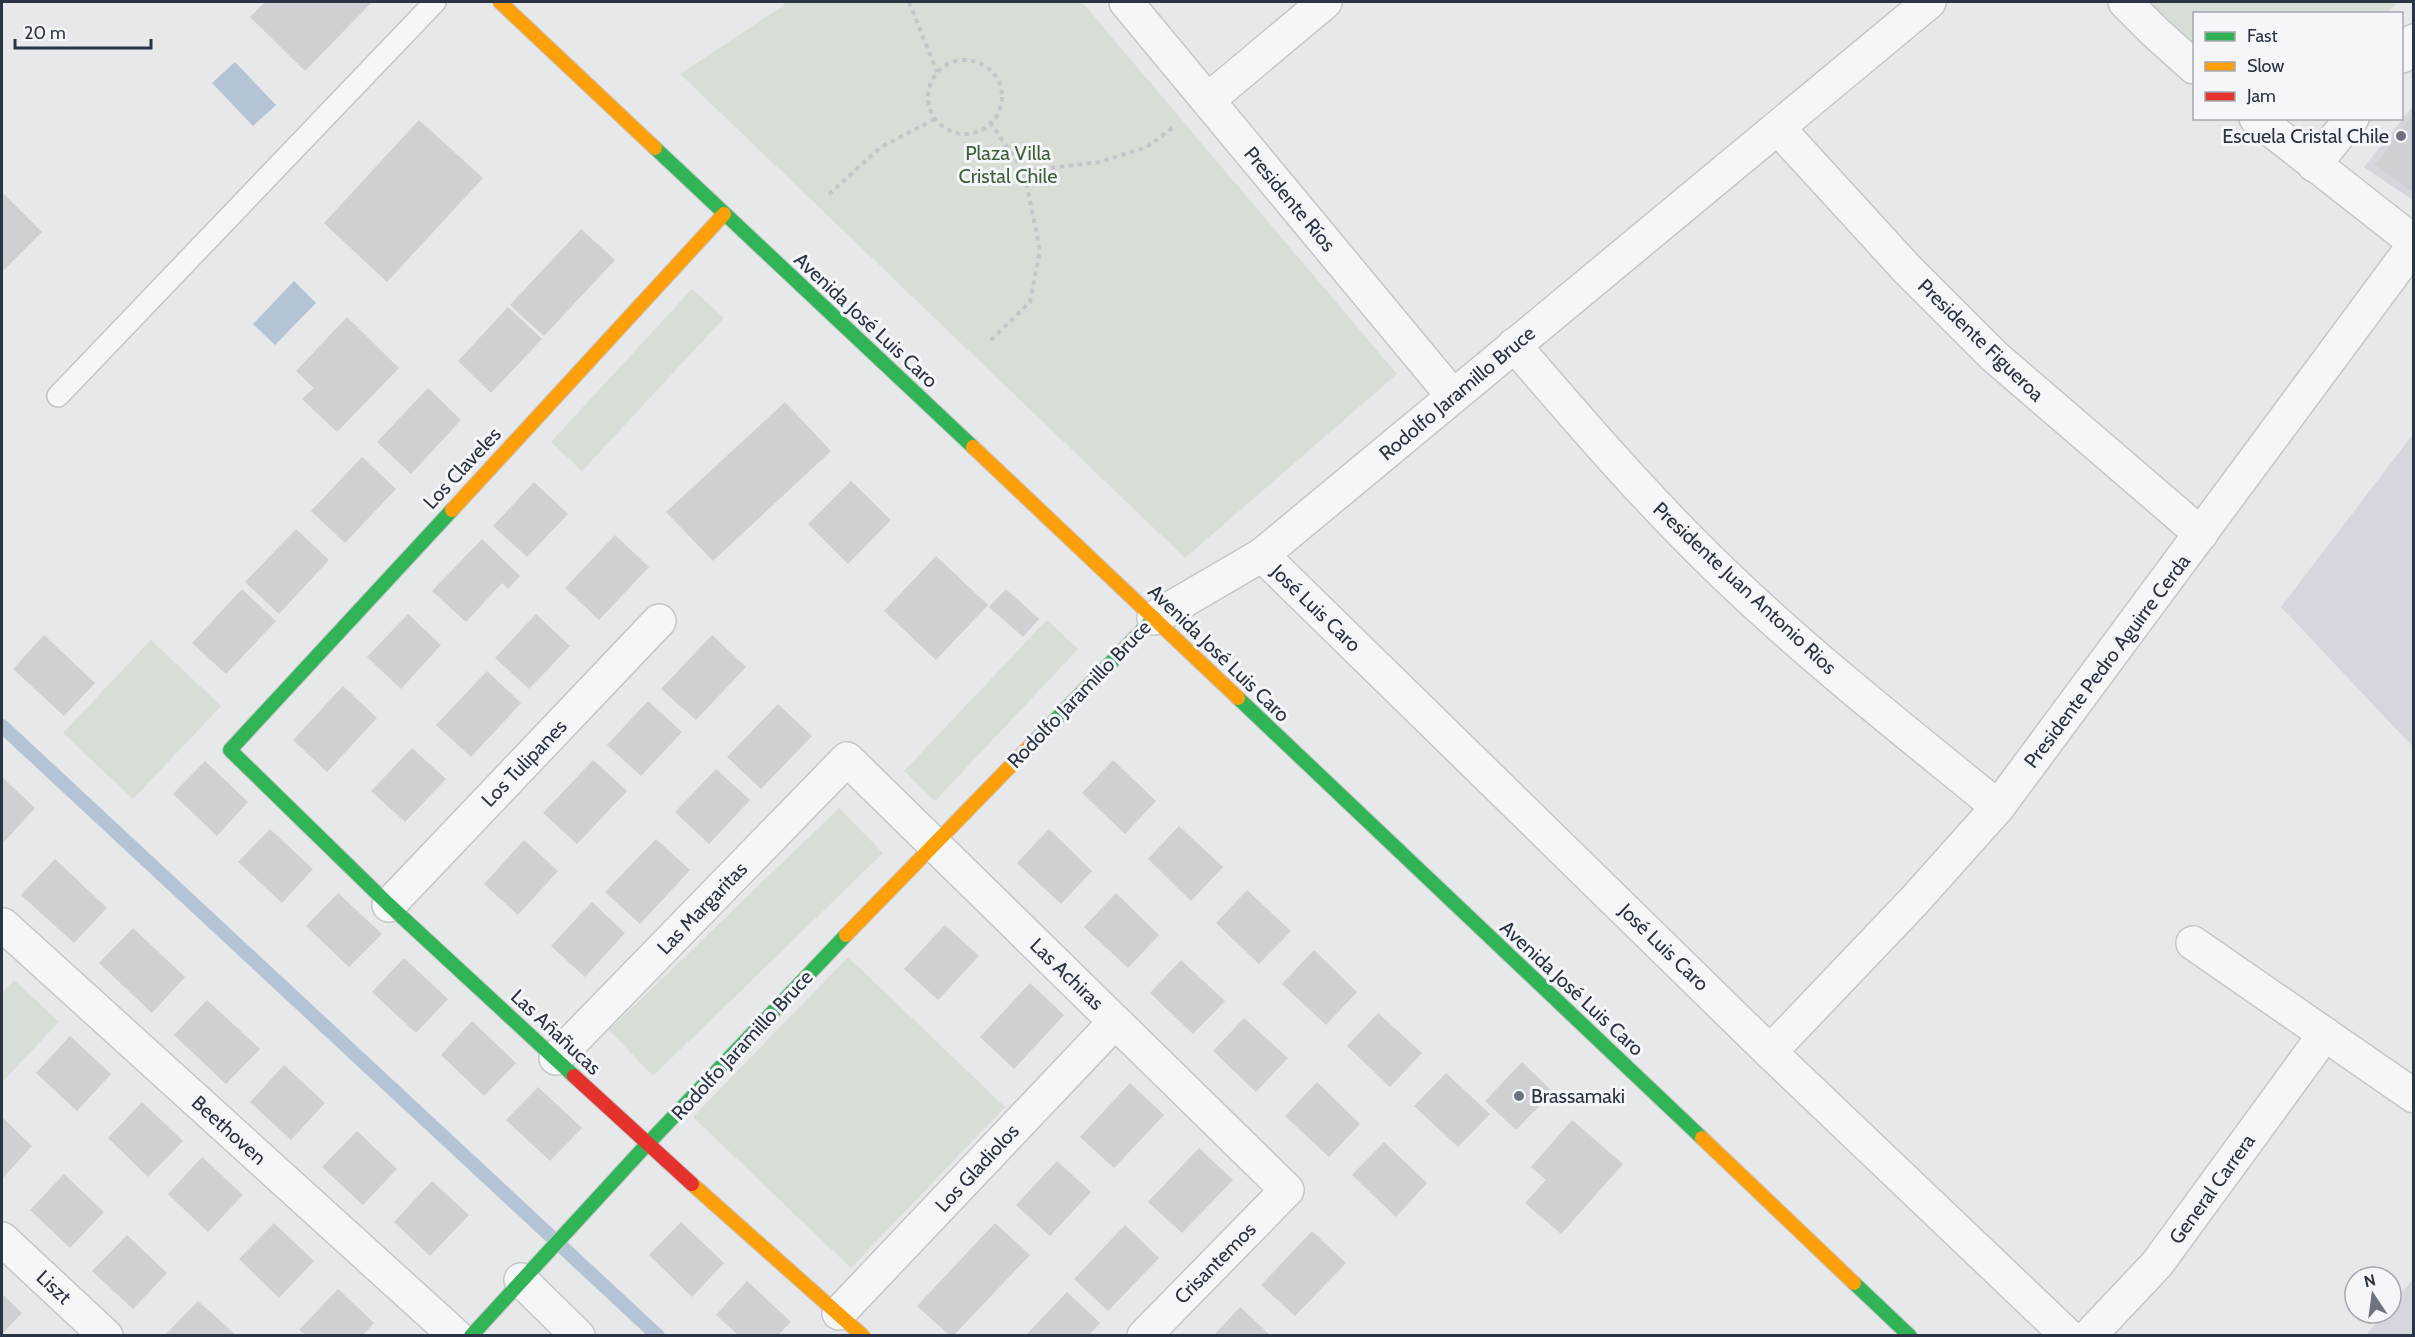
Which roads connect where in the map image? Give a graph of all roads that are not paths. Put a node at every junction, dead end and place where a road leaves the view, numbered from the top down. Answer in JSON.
{"nodes":[{"id":1,"x":435,"y":2,"type":"edge"},
{"id":2,"x":500,"y":2,"type":"edge"},
{"id":3,"x":1126,"y":2,"type":"edge"},
{"id":4,"x":1325,"y":2,"type":"edge"},
{"id":5,"x":1929,"y":2,"type":"edge"},
{"id":6,"x":2125,"y":2,"type":"edge"},
{"id":7,"x":2414,"y":40,"type":"edge"},
{"id":8,"x":2403,"y":55,"type":"edge"},
{"id":9,"x":2193,"y":66,"type":"edge"},
{"id":10,"x":1208,"y":100,"type":"junction"},
{"id":11,"x":2258,"y":120,"type":"edge"},
{"id":12,"x":2350,"y":120,"type":"edge"},
{"id":13,"x":1778,"y":128,"type":"junction"},
{"id":14,"x":2314,"y":165,"type":"junction"},
{"id":15,"x":724,"y":214,"type":"junction"},
{"id":16,"x":2414,"y":244,"type":"edge"},
{"id":17,"x":1514,"y":345,"type":"junction"},
{"id":18,"x":58,"y":396,"type":"dead end"},
{"id":19,"x":1453,"y":396,"type":"junction"},
{"id":20,"x":2201,"y":534,"type":"junction"},
{"id":21,"x":1262,"y":555,"type":"junction"},
{"id":22,"x":1154,"y":618,"type":"junction"},
{"id":23,"x":659,"y":621,"type":"dead end"},
{"id":24,"x":230,"y":750,"type":"joint"},
{"id":25,"x":847,"y":759,"type":"joint"},
{"id":26,"x":1998,"y":807,"type":"junction"},
{"id":27,"x":933,"y":843,"type":"junction"},
{"id":28,"x":389,"y":905,"type":"junction"},
{"id":29,"x":2,"y":926,"type":"edge"},
{"id":30,"x":2193,"y":943,"type":"dead end"},
{"id":31,"x":1115,"y":1022,"type":"junction"},
{"id":32,"x":2325,"y":1034,"type":"junction"},
{"id":33,"x":1770,"y":1052,"type":"junction"},
{"id":34,"x":556,"y":1058,"type":"junction"},
{"id":35,"x":2414,"y":1096,"type":"edge"},
{"id":36,"x":648,"y":1145,"type":"junction"},
{"id":37,"x":1287,"y":1191,"type":"joint"},
{"id":38,"x":2,"y":1239,"type":"edge"},
{"id":39,"x":521,"y":1280,"type":"junction"},
{"id":40,"x":839,"y":1313,"type":"junction"},
{"id":41,"x":106,"y":1335,"type":"edge"},
{"id":42,"x":456,"y":1335,"type":"edge"},
{"id":43,"x":471,"y":1335,"type":"edge"},
{"id":44,"x":578,"y":1335,"type":"edge"},
{"id":45,"x":863,"y":1335,"type":"edge"},
{"id":46,"x":1144,"y":1335,"type":"edge"},
{"id":47,"x":1910,"y":1335,"type":"edge"},
{"id":48,"x":2068,"y":1335,"type":"edge"},
{"id":49,"x":2089,"y":1335,"type":"edge"}],
"edges":[{"from":1,"to":18,"type":"lane"},
{"from":2,"to":15,"type":"street","name":"Avenida José Luis Caro"},
{"from":3,"to":10,"type":"street","name":"Presidente Ríos"},
{"from":4,"to":10,"type":"street"},
{"from":5,"to":13,"type":"street","name":"Rodolfo Jaramillo Bruce"},
{"from":6,"to":9,"type":"street"},
{"from":7,"to":8,"type":"street"},
{"from":10,"to":19,"type":"street","name":"Presidente Ríos"},
{"from":11,"to":14,"type":"street"},
{"from":12,"to":14,"type":"street"},
{"from":13,"to":17,"type":"street","name":"Rodolfo Jaramillo Bruce"},
{"from":13,"to":20,"type":"street","name":"Presidente Figueroa"},
{"from":14,"to":16,"type":"street"},
{"from":15,"to":22,"type":"street","name":"Avenida José Luis Caro"},
{"from":15,"to":24,"type":"street","name":"Los Claveles"},
{"from":16,"to":20,"type":"street","name":"Presidente Pedro Aguirre Cerda"},
{"from":17,"to":19,"type":"street","name":"Rodolfo Jaramillo Bruce"},
{"from":17,"to":26,"type":"street","name":"Presidente Juan Antonio Rios"},
{"from":19,"to":21,"type":"street","name":"Rodolfo Jaramillo Bruce"},
{"from":20,"to":26,"type":"street","name":"Presidente Pedro Aguirre Cerda"},
{"from":21,"to":22,"type":"street","name":"Rodolfo Jaramillo Bruce"},
{"from":21,"to":33,"type":"street","name":"José Luis Caro"},
{"from":22,"to":27,"type":"street","name":"Rodolfo Jaramillo Bruce"},
{"from":22,"to":47,"type":"street","name":"Avenida José Luis Caro"},
{"from":23,"to":28,"type":"street","name":"Los Tulipanes"},
{"from":24,"to":28,"type":"street","name":"Las Añañucas"},
{"from":25,"to":27,"type":"street","name":"Las Achiras"},
{"from":25,"to":34,"type":"street","name":"Las Margaritas"},
{"from":26,"to":33,"type":"street","name":"Presidente Pedro Aguirre Cerda"},
{"from":27,"to":31,"type":"street","name":"Las Achiras"},
{"from":27,"to":36,"type":"street","name":"Rodolfo Jaramillo Bruce"},
{"from":28,"to":34,"type":"street","name":"Las Añañucas"},
{"from":29,"to":42,"type":"street","name":"Beethoven"},
{"from":30,"to":32,"type":"street"},
{"from":31,"to":37,"type":"street","name":"Las Achiras"},
{"from":31,"to":40,"type":"street","name":"Los Gladiolos"},
{"from":32,"to":35,"type":"street"},
{"from":32,"to":49,"type":"street","name":"General Carrera"},
{"from":33,"to":48,"type":"street","name":"José Luis Caro"},
{"from":34,"to":36,"type":"street","name":"Las Añañucas"},
{"from":36,"to":39,"type":"street","name":"Rodolfo Jaramillo Bruce"},
{"from":36,"to":40,"type":"street","name":"Las Añañucas"},
{"from":37,"to":46,"type":"street","name":"Crisantemos"},
{"from":38,"to":41,"type":"street","name":"Liszt"},
{"from":39,"to":43,"type":"street","name":"Rodolfo Jaramillo Bruce"},
{"from":39,"to":44,"type":"street"},
{"from":40,"to":45,"type":"street","name":"Las Añañucas"}]}
